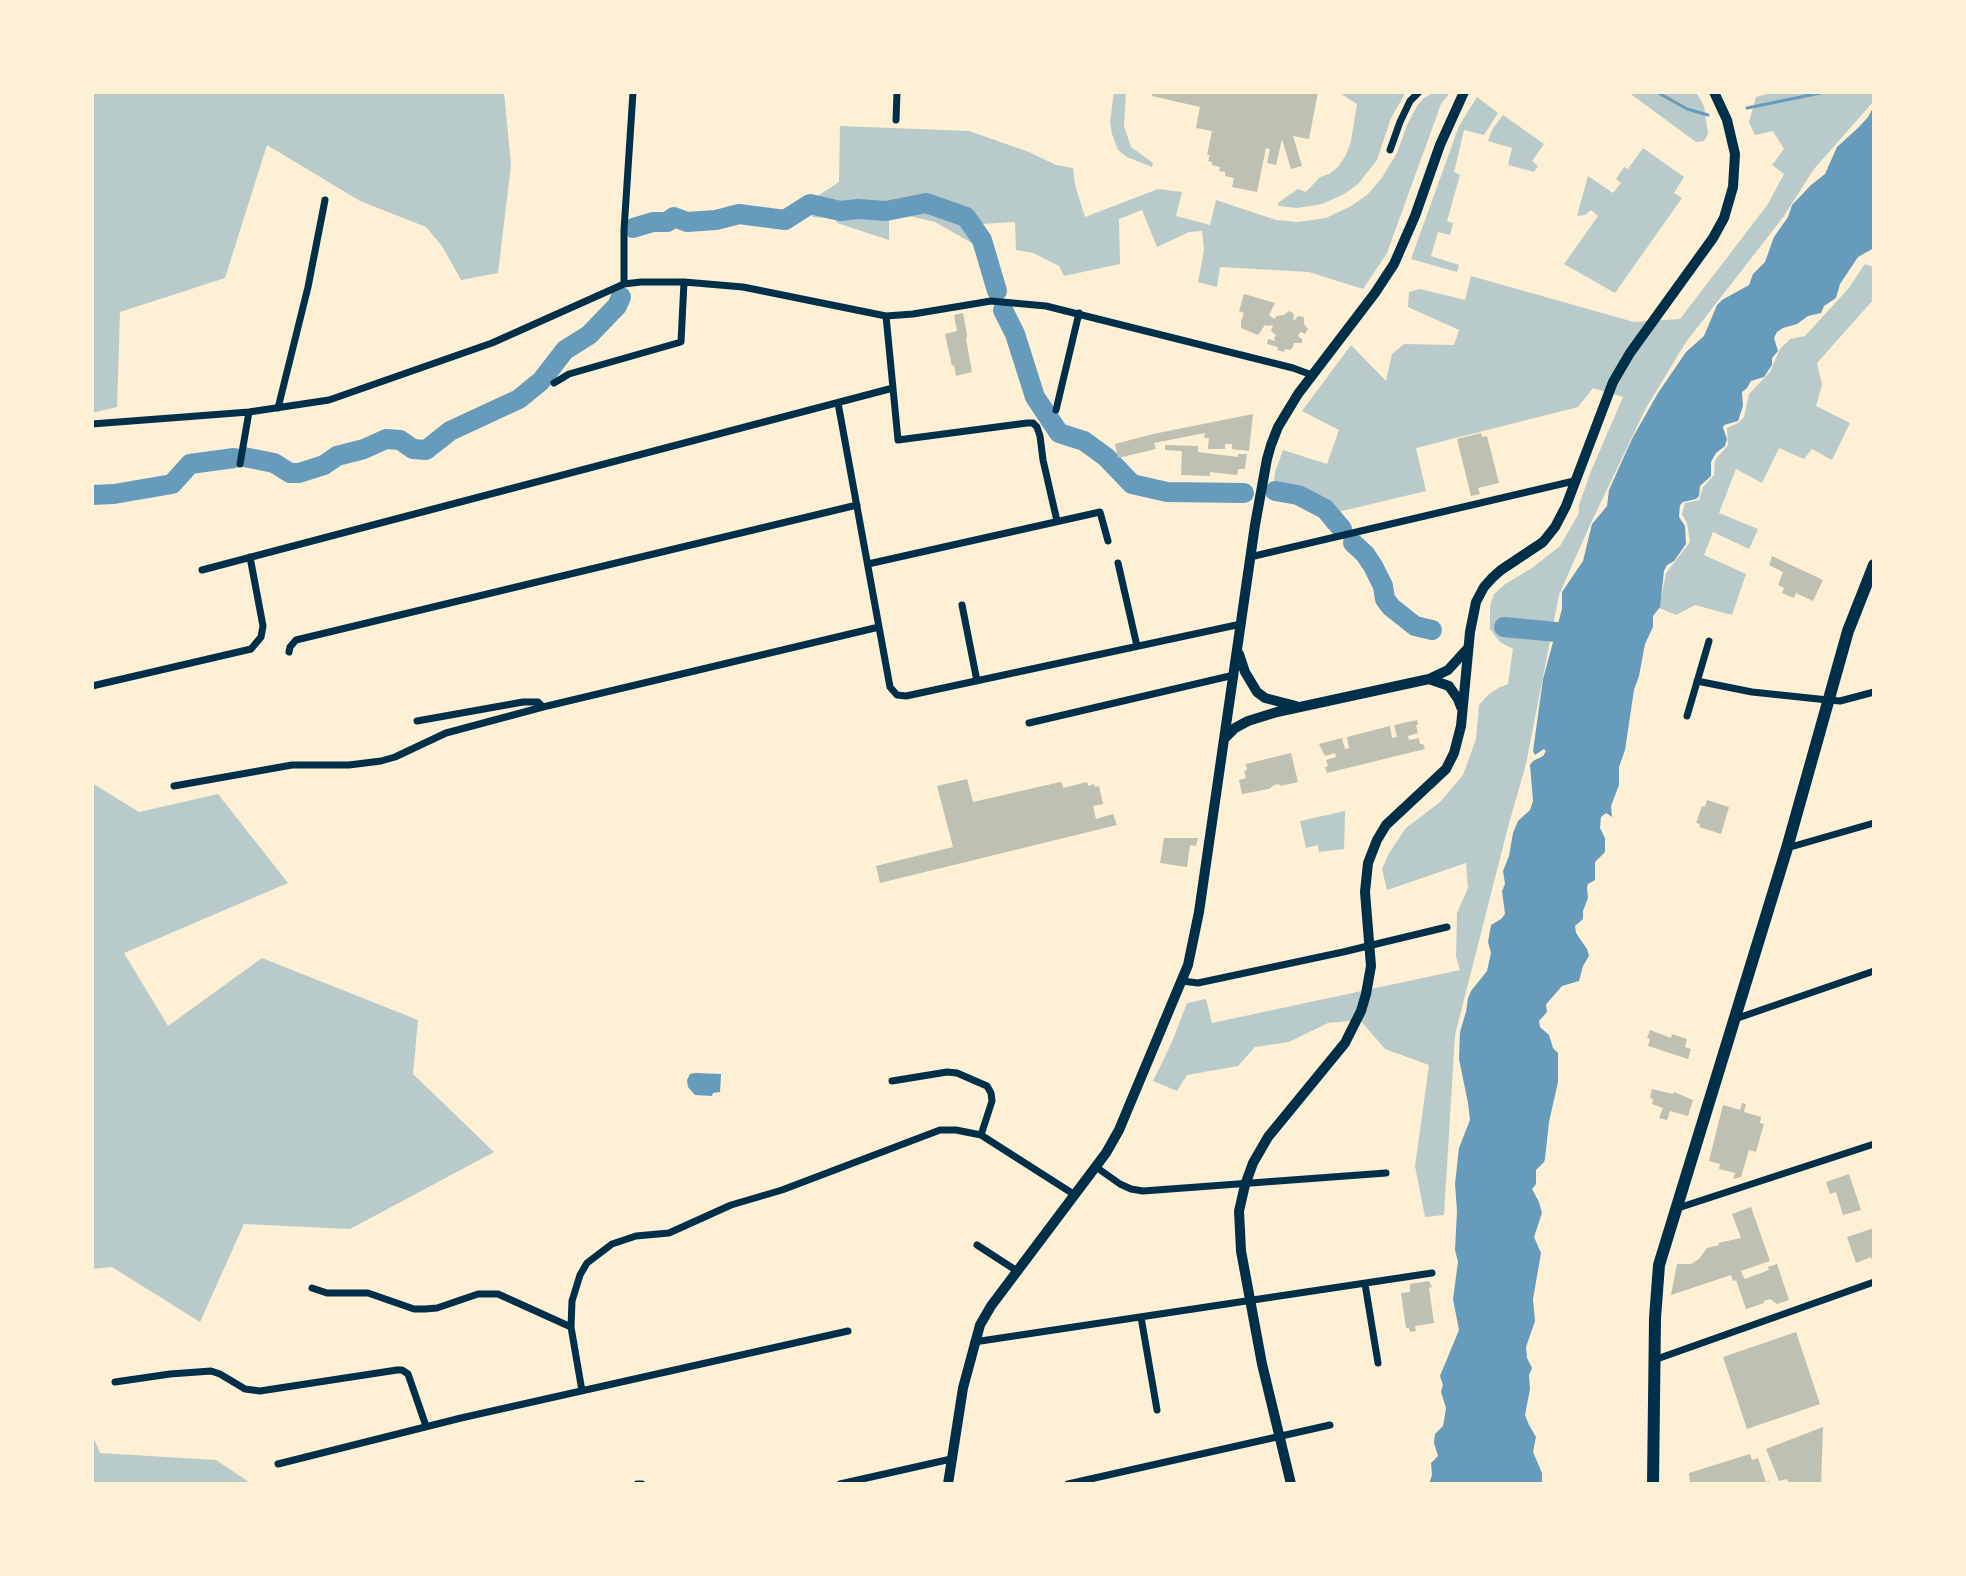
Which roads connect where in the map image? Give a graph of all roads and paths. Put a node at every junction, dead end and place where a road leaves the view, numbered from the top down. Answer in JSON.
{"nodes":[{"id":1,"x":633,"y":92,"type":"edge"},
{"id":2,"x":897,"y":92,"type":"edge"},
{"id":3,"x":1419,"y":92,"type":"edge"},
{"id":4,"x":1464,"y":92,"type":"edge"},
{"id":5,"x":1714,"y":92,"type":"edge"},
{"id":6,"x":896,"y":120,"type":"dead end"},
{"id":7,"x":1390,"y":150,"type":"dead end"},
{"id":8,"x":325,"y":200,"type":"dead end"},
{"id":9,"x":684,"y":282,"type":"junction"},
{"id":10,"x":624,"y":284,"type":"junction"},
{"id":11,"x":1079,"y":313,"type":"junction"},
{"id":12,"x":886,"y":316,"type":"junction"},
{"id":13,"x":1312,"y":375,"type":"junction"},
{"id":14,"x":554,"y":383,"type":"dead end"},
{"id":15,"x":893,"y":388,"type":"junction"},
{"id":16,"x":838,"y":403,"type":"junction"},
{"id":17,"x":278,"y":408,"type":"junction"},
{"id":18,"x":1056,"y":410,"type":"dead end"},
{"id":19,"x":249,"y":412,"type":"junction"},
{"id":20,"x":92,"y":424,"type":"edge"},
{"id":21,"x":240,"y":464,"type":"dead end"},
{"id":22,"x":1574,"y":481,"type":"junction"},
{"id":23,"x":857,"y":505,"type":"junction"},
{"id":24,"x":1057,"y":521,"type":"junction"},
{"id":25,"x":1108,"y":541,"type":"dead end"},
{"id":26,"x":250,"y":557,"type":"junction"},
{"id":27,"x":1250,"y":557,"type":"junction"},
{"id":28,"x":1118,"y":563,"type":"dead end"},
{"id":29,"x":868,"y":564,"type":"junction"},
{"id":30,"x":1874,"y":565,"type":"edge"},
{"id":31,"x":202,"y":570,"type":"dead end"},
{"id":32,"x":962,"y":605,"type":"dead end"},
{"id":33,"x":1241,"y":624,"type":"junction"},
{"id":34,"x":879,"y":627,"type":"junction"},
{"id":35,"x":1709,"y":641,"type":"dead end"},
{"id":36,"x":1137,"y":646,"type":"junction"},
{"id":37,"x":1237,"y":648,"type":"junction"},
{"id":38,"x":1469,"y":648,"type":"junction"},
{"id":39,"x":289,"y":652,"type":"dead end"},
{"id":40,"x":1234,"y":675,"type":"junction"},
{"id":41,"x":1429,"y":679,"type":"junction"},
{"id":42,"x":977,"y":681,"type":"junction"},
{"id":43,"x":1697,"y":681,"type":"junction"},
{"id":44,"x":92,"y":686,"type":"edge"},
{"id":45,"x":1874,"y":692,"type":"edge"},
{"id":46,"x":1828,"y":700,"type":"junction"},
{"id":47,"x":1298,"y":706,"type":"junction"},
{"id":48,"x":543,"y":707,"type":"junction"},
{"id":49,"x":1463,"y":713,"type":"junction"},
{"id":50,"x":1687,"y":716,"type":"dead end"},
{"id":51,"x":417,"y":721,"type":"dead end"},
{"id":52,"x":1029,"y":723,"type":"dead end"},
{"id":53,"x":1225,"y":738,"type":"junction"},
{"id":54,"x":174,"y":786,"type":"dead end"},
{"id":55,"x":1874,"y":823,"type":"edge"},
{"id":56,"x":1787,"y":848,"type":"junction"},
{"id":57,"x":1447,"y":927,"type":"dead end"},
{"id":58,"x":1370,"y":946,"type":"junction"},
{"id":59,"x":1874,"y":971,"type":"edge"},
{"id":60,"x":1182,"y":981,"type":"junction"},
{"id":61,"x":1733,"y":1020,"type":"junction"},
{"id":62,"x":892,"y":1081,"type":"dead end"},
{"id":63,"x":981,"y":1135,"type":"junction"},
{"id":64,"x":1874,"y":1144,"type":"edge"},
{"id":65,"x":1096,"y":1167,"type":"junction"},
{"id":66,"x":1386,"y":1173,"type":"dead end"},
{"id":67,"x":1245,"y":1185,"type":"junction"},
{"id":68,"x":1075,"y":1195,"type":"junction"},
{"id":69,"x":1675,"y":1209,"type":"junction"},
{"id":70,"x":977,"y":1245,"type":"dead end"},
{"id":71,"x":1017,"y":1271,"type":"junction"},
{"id":72,"x":1432,"y":1273,"type":"dead end"},
{"id":73,"x":1874,"y":1282,"type":"edge"},
{"id":74,"x":1365,"y":1284,"type":"junction"},
{"id":75,"x":312,"y":1288,"type":"dead end"},
{"id":76,"x":1250,"y":1301,"type":"junction"},
{"id":77,"x":1141,"y":1317,"type":"junction"},
{"id":78,"x":571,"y":1327,"type":"junction"},
{"id":79,"x":848,"y":1331,"type":"dead end"},
{"id":80,"x":974,"y":1342,"type":"junction"},
{"id":81,"x":1654,"y":1360,"type":"junction"},
{"id":82,"x":1378,"y":1363,"type":"dead end"},
{"id":83,"x":115,"y":1382,"type":"dead end"},
{"id":84,"x":582,"y":1391,"type":"junction"},
{"id":85,"x":1157,"y":1410,"type":"dead end"},
{"id":86,"x":1330,"y":1425,"type":"dead end"},
{"id":87,"x":426,"y":1426,"type":"junction"},
{"id":88,"x":1279,"y":1437,"type":"junction"},
{"id":89,"x":951,"y":1459,"type":"junction"},
{"id":90,"x":278,"y":1464,"type":"dead end"},
{"id":91,"x":840,"y":1484,"type":"edge"},
{"id":92,"x":948,"y":1484,"type":"edge"},
{"id":93,"x":1068,"y":1484,"type":"edge"},
{"id":94,"x":1291,"y":1484,"type":"edge"},
{"id":95,"x":1653,"y":1484,"type":"edge"}],
"edges":[{"from":1,"to":10,"type":"street"},
{"from":2,"to":6,"type":"street"},
{"from":3,"to":7,"type":"street"},
{"from":4,"to":13,"type":"main road"},
{"from":5,"to":22,"type":"main road"},
{"from":8,"to":17,"type":"street"},
{"from":9,"to":10,"type":"street"},
{"from":9,"to":12,"type":"street"},
{"from":9,"to":14,"type":"street"},
{"from":10,"to":17,"type":"street"},
{"from":11,"to":12,"type":"street"},
{"from":11,"to":13,"type":"street"},
{"from":11,"to":18,"type":"street"},
{"from":12,"to":15,"type":"street"},
{"from":13,"to":27,"type":"main road"},
{"from":15,"to":16,"type":"street"},
{"from":15,"to":24,"type":"street"},
{"from":16,"to":23,"type":"street"},
{"from":16,"to":26,"type":"street"},
{"from":17,"to":19,"type":"street"},
{"from":19,"to":20,"type":"street"},
{"from":19,"to":21,"type":"street"},
{"from":22,"to":27,"type":"street"},
{"from":22,"to":38,"type":"main road"},
{"from":23,"to":29,"type":"street"},
{"from":23,"to":39,"type":"street"},
{"from":24,"to":25,"type":"street"},
{"from":24,"to":29,"type":"street"},
{"from":26,"to":31,"type":"street"},
{"from":26,"to":44,"type":"street"},
{"from":27,"to":33,"type":"main road"},
{"from":28,"to":36,"type":"street"},
{"from":29,"to":34,"type":"street"},
{"from":30,"to":46,"type":"highway"},
{"from":32,"to":42,"type":"street"},
{"from":33,"to":36,"type":"street"},
{"from":33,"to":37,"type":"main road"},
{"from":34,"to":42,"type":"street"},
{"from":34,"to":48,"type":"street"},
{"from":35,"to":43,"type":"street"},
{"from":36,"to":42,"type":"street"},
{"from":37,"to":40,"type":"main road"},
{"from":37,"to":47,"type":"main road"},
{"from":38,"to":41,"type":"main road"},
{"from":38,"to":49,"type":"main road"},
{"from":40,"to":52,"type":"street"},
{"from":40,"to":53,"type":"main road"},
{"from":41,"to":47,"type":"main road"},
{"from":41,"to":49,"type":"main road"},
{"from":43,"to":46,"type":"street"},
{"from":43,"to":50,"type":"street"},
{"from":45,"to":46,"type":"street"},
{"from":46,"to":56,"type":"highway"},
{"from":47,"to":53,"type":"main road"},
{"from":48,"to":51,"type":"street"},
{"from":48,"to":54,"type":"street"},
{"from":49,"to":58,"type":"main road"},
{"from":53,"to":60,"type":"main road"},
{"from":55,"to":56,"type":"street"},
{"from":56,"to":61,"type":"highway"},
{"from":57,"to":58,"type":"street"},
{"from":58,"to":60,"type":"street"},
{"from":58,"to":67,"type":"main road"},
{"from":59,"to":61,"type":"street"},
{"from":60,"to":65,"type":"main road"},
{"from":61,"to":69,"type":"highway"},
{"from":62,"to":63,"type":"street"},
{"from":63,"to":68,"type":"street"},
{"from":63,"to":78,"type":"street"},
{"from":64,"to":69,"type":"street"},
{"from":65,"to":67,"type":"street"},
{"from":65,"to":68,"type":"main road"},
{"from":66,"to":67,"type":"street"},
{"from":67,"to":76,"type":"main road"},
{"from":68,"to":71,"type":"main road"},
{"from":69,"to":81,"type":"highway"},
{"from":70,"to":71,"type":"street"},
{"from":71,"to":80,"type":"main road"},
{"from":72,"to":74,"type":"street"},
{"from":73,"to":81,"type":"street"},
{"from":74,"to":76,"type":"street"},
{"from":74,"to":82,"type":"street"},
{"from":75,"to":78,"type":"street"},
{"from":76,"to":77,"type":"street"},
{"from":76,"to":88,"type":"main road"},
{"from":77,"to":80,"type":"street"},
{"from":77,"to":85,"type":"street"},
{"from":78,"to":84,"type":"street"},
{"from":79,"to":84,"type":"street"},
{"from":80,"to":89,"type":"main road"},
{"from":81,"to":95,"type":"highway"},
{"from":83,"to":87,"type":"street"},
{"from":84,"to":87,"type":"street"},
{"from":86,"to":88,"type":"street"},
{"from":87,"to":90,"type":"street"},
{"from":88,"to":93,"type":"street"},
{"from":88,"to":94,"type":"main road"},
{"from":89,"to":91,"type":"street"},
{"from":89,"to":92,"type":"main road"}]}
